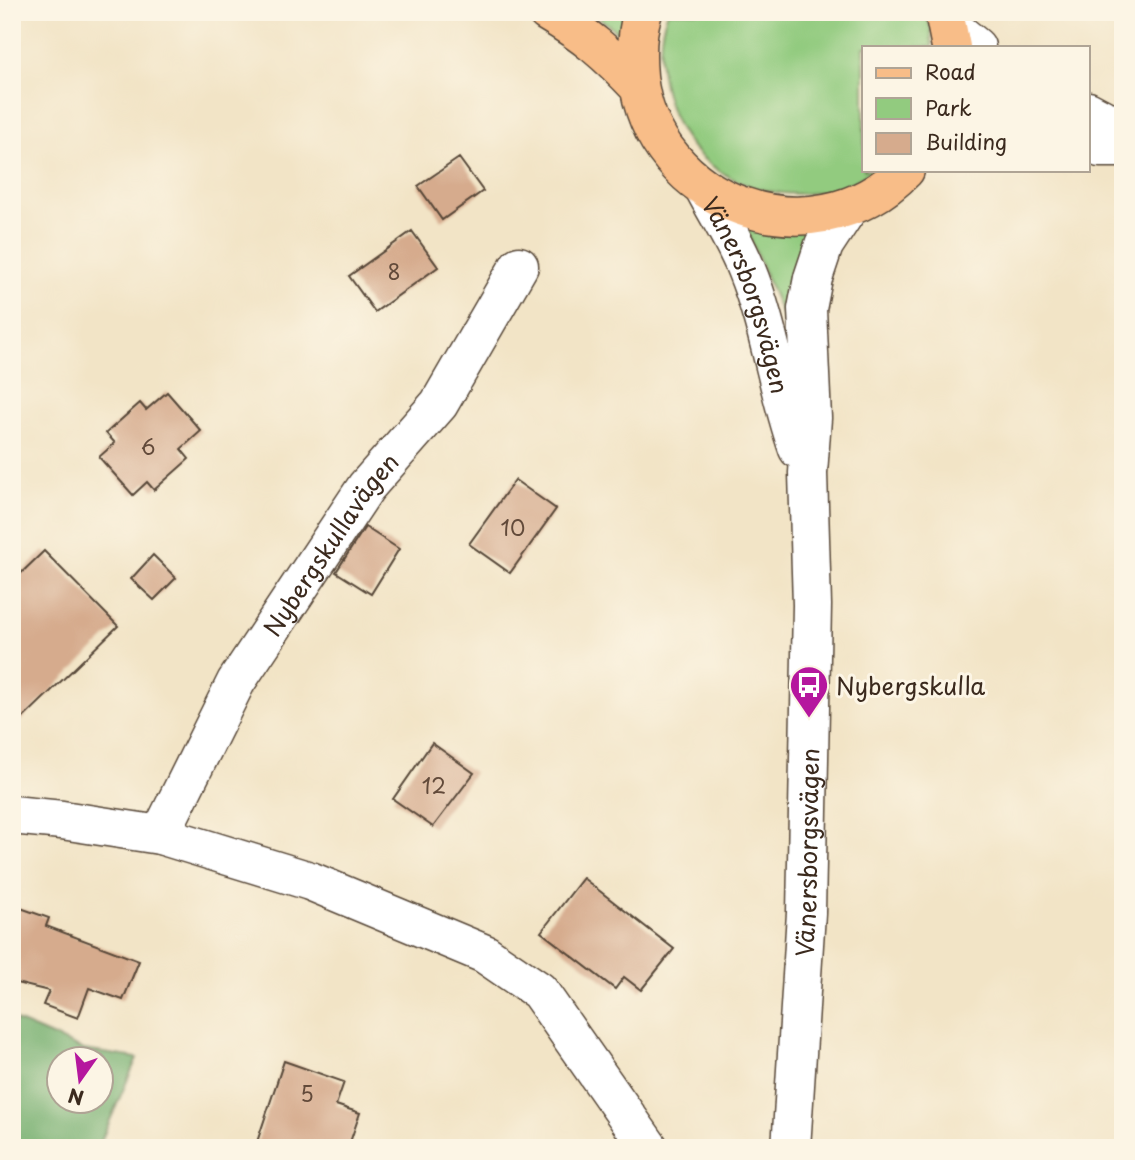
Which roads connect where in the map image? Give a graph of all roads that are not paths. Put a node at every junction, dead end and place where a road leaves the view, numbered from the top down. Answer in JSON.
{"nodes":[{"id":1,"x":547,"y":12,"type":"edge"},
{"id":2,"x":643,"y":12,"type":"edge"},
{"id":3,"x":639,"y":87,"type":"junction"},
{"id":4,"x":1090,"y":112,"type":"edge"},
{"id":5,"x":1123,"y":124,"type":"edge"},
{"id":6,"x":1090,"y":142,"type":"edge"},
{"id":7,"x":1123,"y":148,"type":"edge"},
{"id":8,"x":903,"y":172,"type":"edge"},
{"id":9,"x":704,"y":188,"type":"junction"},
{"id":10,"x":849,"y":207,"type":"junction"},
{"id":11,"x":519,"y":266,"type":"dead end"},
{"id":12,"x":808,"y":474,"type":"junction"},
{"id":13,"x":12,"y":815,"type":"edge"},
{"id":14,"x":160,"y":835,"type":"junction"},
{"id":15,"x":649,"y":1148,"type":"edge"},
{"id":16,"x":791,"y":1148,"type":"edge"}],
"edges":[{"from":1,"to":3,"type":"main road"},
{"from":2,"to":3,"type":"main road","name":"Vänersborgsvägen"},
{"from":3,"to":9,"type":"main road","name":"Vänersborgsvägen"},
{"from":4,"to":5,"type":"street"},
{"from":6,"to":7,"type":"street"},
{"from":8,"to":10,"type":"main road","name":"Vänersborgsvägen"},
{"from":9,"to":10,"type":"main road"},
{"from":9,"to":12,"type":"street","name":"Vänersborgsvägen"},
{"from":10,"to":12,"type":"street","name":"Vänersborgsvägen"},
{"from":11,"to":14,"type":"street","name":"Nybergskullavägen"},
{"from":12,"to":16,"type":"street","name":"Vänersborgsvägen"},
{"from":13,"to":14,"type":"street"},
{"from":14,"to":15,"type":"street"}]}
